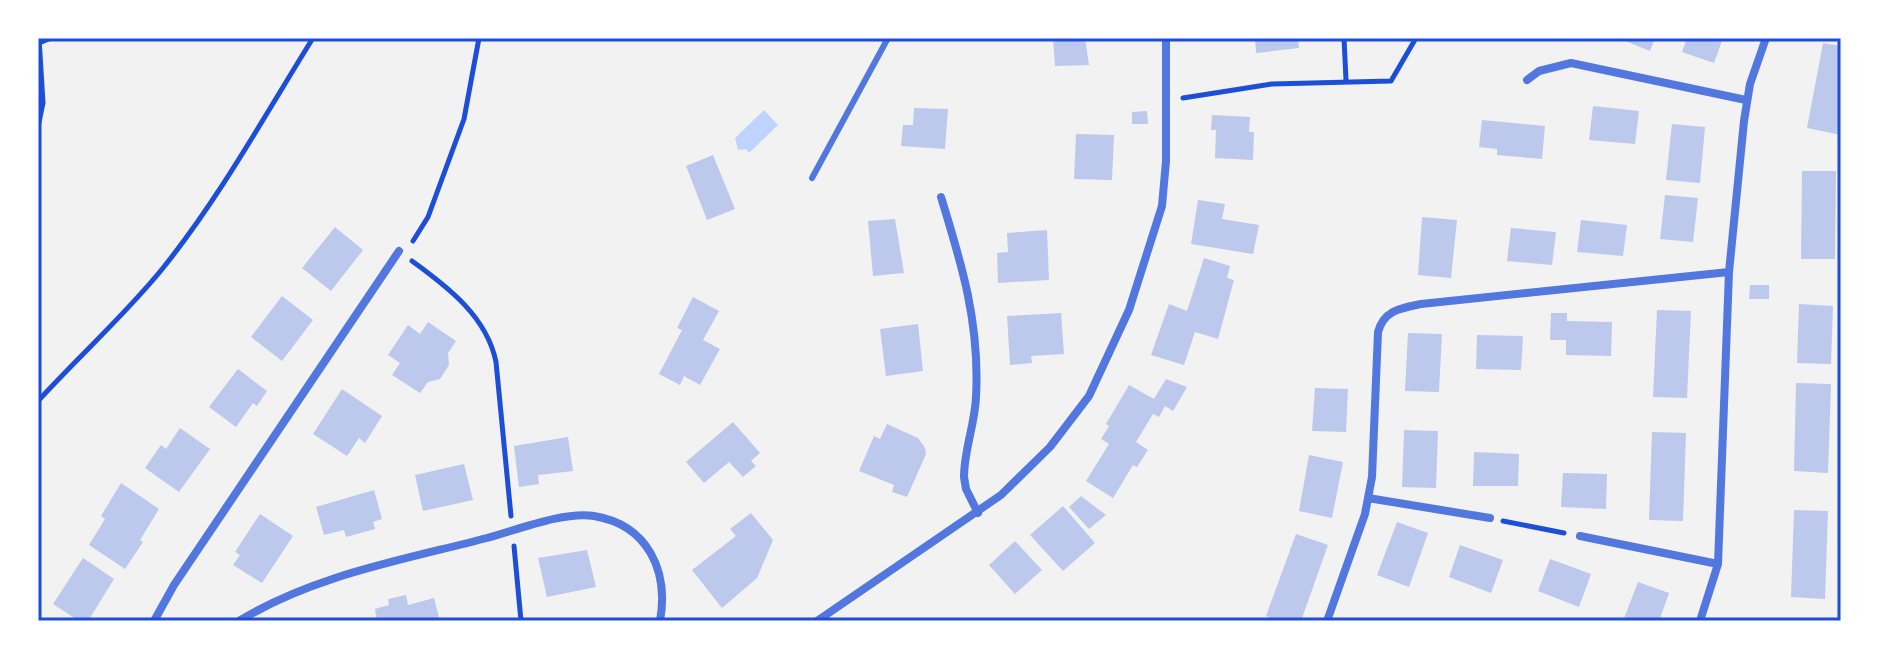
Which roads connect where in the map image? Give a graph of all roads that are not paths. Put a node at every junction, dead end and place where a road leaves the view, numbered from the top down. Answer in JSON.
{"nodes":[{"id":1,"x":888,"y":38,"type":"edge"},
{"id":2,"x":1166,"y":38,"type":"edge"},
{"id":3,"x":1766,"y":38,"type":"edge"},
{"id":4,"x":1527,"y":80,"type":"dead end"},
{"id":5,"x":1746,"y":100,"type":"junction"},
{"id":6,"x":812,"y":178,"type":"dead end"},
{"id":7,"x":941,"y":197,"type":"dead end"},
{"id":8,"x":401,"y":253,"type":"road end"},
{"id":9,"x":1729,"y":272,"type":"junction"},
{"id":10,"x":1368,"y":498,"type":"junction"},
{"id":11,"x":978,"y":513,"type":"junction"},
{"id":12,"x":1490,"y":518,"type":"road end"},
{"id":13,"x":1580,"y":536,"type":"road end"},
{"id":14,"x":1718,"y":564,"type":"junction"},
{"id":15,"x":154,"y":621,"type":"edge"},
{"id":16,"x":239,"y":621,"type":"edge"},
{"id":17,"x":660,"y":621,"type":"edge"},
{"id":18,"x":817,"y":621,"type":"edge"},
{"id":19,"x":1327,"y":621,"type":"edge"},
{"id":20,"x":1700,"y":621,"type":"edge"}],
"edges":[{"from":1,"to":6,"type":"lane"},
{"from":2,"to":11,"type":"street"},
{"from":3,"to":5,"type":"street"},
{"from":4,"to":5,"type":"street"},
{"from":5,"to":9,"type":"street"},
{"from":7,"to":11,"type":"street"},
{"from":8,"to":15,"type":"street"},
{"from":9,"to":10,"type":"street"},
{"from":9,"to":14,"type":"street"},
{"from":10,"to":12,"type":"street"},
{"from":10,"to":19,"type":"street"},
{"from":11,"to":18,"type":"street"},
{"from":13,"to":14,"type":"street"},
{"from":14,"to":20,"type":"street"},
{"from":16,"to":17,"type":"street"}]}
